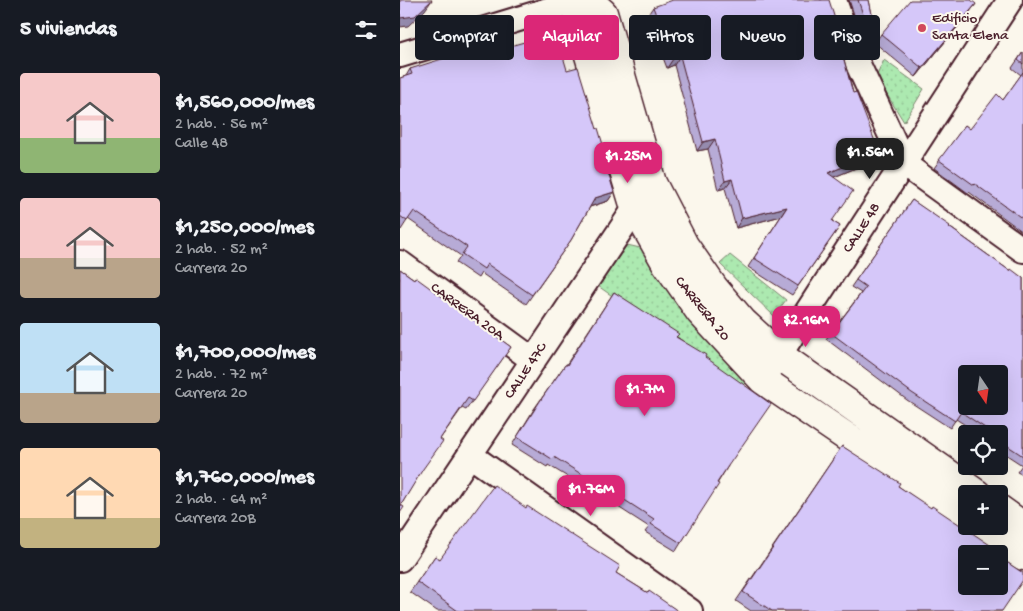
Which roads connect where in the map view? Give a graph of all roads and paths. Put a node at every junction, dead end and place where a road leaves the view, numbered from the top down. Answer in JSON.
{"nodes":[{"id":1,"x":581,"y":0,"type":"edge"},
{"id":2,"x":587,"y":0,"type":"edge"},
{"id":3,"x":834,"y":0,"type":"edge"},
{"id":4,"x":1010,"y":0,"type":"edge"},
{"id":5,"x":400,"y":55,"type":"edge"},
{"id":6,"x":904,"y":164,"type":"junction"},
{"id":7,"x":652,"y":183,"type":"junction"},
{"id":8,"x":635,"y":208,"type":"junction"},
{"id":9,"x":1023,"y":250,"type":"edge"},
{"id":10,"x":400,"y":263,"type":"edge"},
{"id":11,"x":779,"y":355,"type":"junction"},
{"id":12,"x":533,"y":360,"type":"junction"},
{"id":13,"x":763,"y":380,"type":"junction"},
{"id":14,"x":470,"y":455,"type":"junction"},
{"id":15,"x":964,"y":485,"type":"edge"},
{"id":16,"x":958,"y":513,"type":"edge"},
{"id":17,"x":1008,"y":515,"type":"edge"},
{"id":18,"x":1023,"y":526,"type":"edge"},
{"id":19,"x":992,"y":535,"type":"edge"},
{"id":20,"x":1023,"y":556,"type":"edge"},
{"id":21,"x":400,"y":559,"type":"edge"},
{"id":22,"x":690,"y":611,"type":"edge"}],
"edges":[{"from":1,"to":5,"type":"street"},
{"from":2,"to":7,"type":"street","name":"CARRERA 20"},
{"from":2,"to":8,"type":"street","name":"CARRERA 20"},
{"from":3,"to":6,"type":"street"},
{"from":4,"to":6,"type":"street","name":"CALLE 48"},
{"from":6,"to":9,"type":"street"},
{"from":6,"to":11,"type":"street","name":"CALLE 48"},
{"from":7,"to":8,"type":"street","name":"CALLE 47C"},
{"from":7,"to":11,"type":"street","name":"CARRERA 20"},
{"from":8,"to":12,"type":"street","name":"CALLE 47C"},
{"from":8,"to":13,"type":"street","name":"CARRERA 20"},
{"from":10,"to":12,"type":"street","name":"CARRERA 20A"},
{"from":11,"to":13,"type":"street","name":"CALLE 48"},
{"from":11,"to":15,"type":"street","name":"CARRERA 20"},
{"from":12,"to":14,"type":"street","name":"CALLE 47C"},
{"from":13,"to":16,"type":"street","name":"CARRERA 20"},
{"from":14,"to":21,"type":"street","name":"CALLE 47C"},
{"from":14,"to":22,"type":"street"},
{"from":17,"to":18,"type":"street"},
{"from":19,"to":20,"type":"street"}]}
